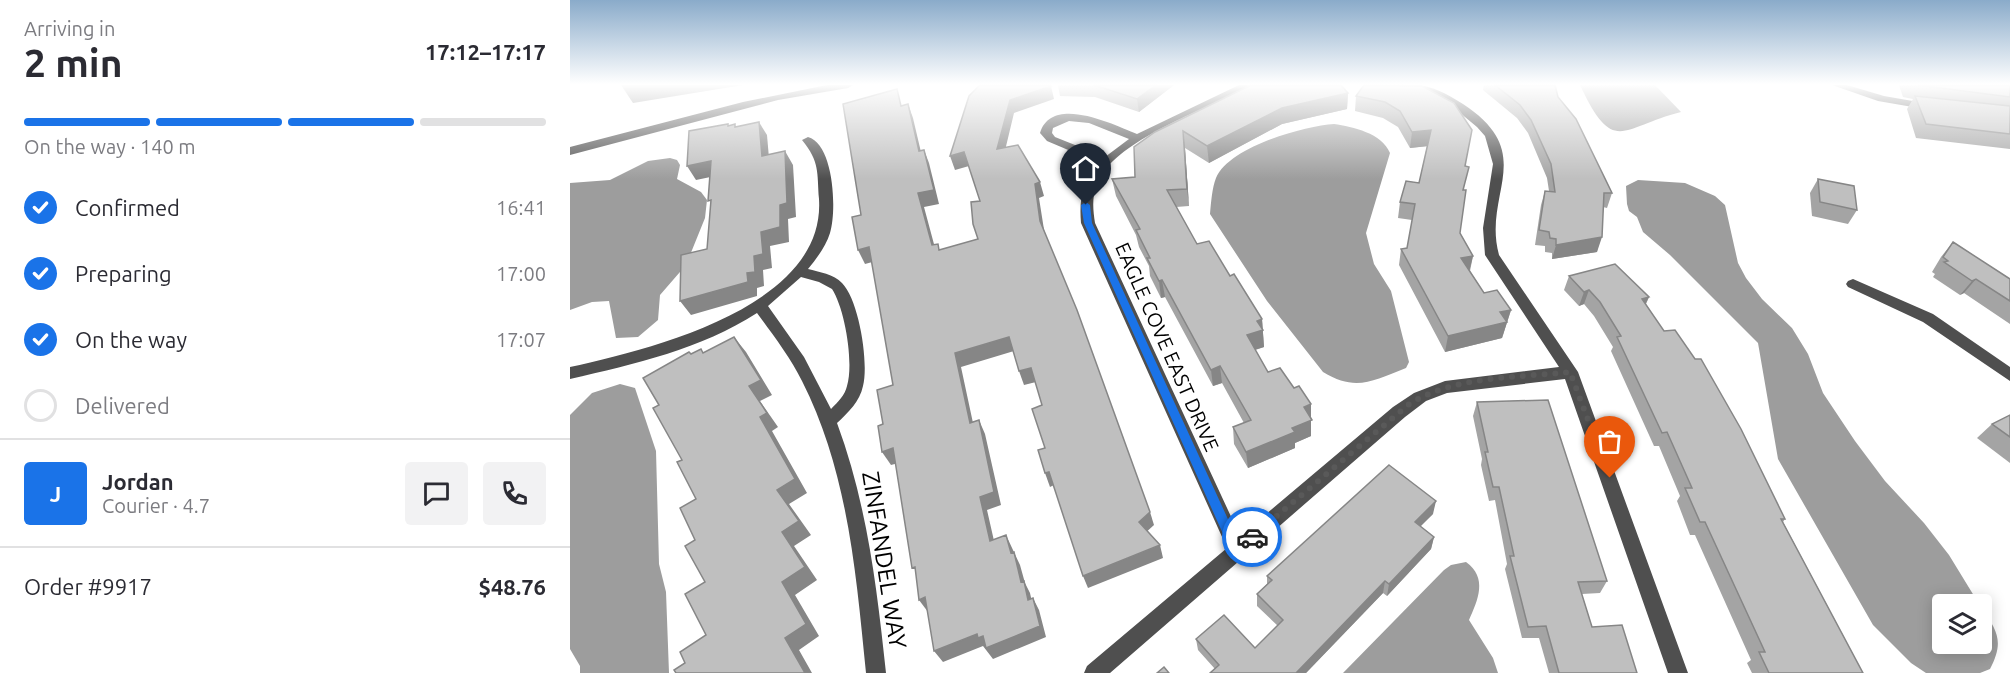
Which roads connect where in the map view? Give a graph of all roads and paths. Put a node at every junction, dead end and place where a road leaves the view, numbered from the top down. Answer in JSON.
{"nodes":[{"id":1,"x":707,"y":116,"type":"edge"},
{"id":2,"x":1072,"y":116,"type":"edge"},
{"id":3,"x":1075,"y":116,"type":"edge"},
{"id":4,"x":1182,"y":116,"type":"edge"},
{"id":5,"x":1471,"y":116,"type":"edge"},
{"id":6,"x":1137,"y":138,"type":"junction"},
{"id":7,"x":808,"y":140,"type":"dead end"},
{"id":8,"x":570,"y":151,"type":"edge"},
{"id":9,"x":1106,"y":161,"type":"junction"},
{"id":10,"x":798,"y":272,"type":"junction"},
{"id":11,"x":1853,"y":284,"type":"dead end"},
{"id":12,"x":759,"y":305,"type":"junction"},
{"id":13,"x":1570,"y":372,"type":"junction"},
{"id":14,"x":570,"y":373,"type":"edge"},
{"id":15,"x":2010,"y":375,"type":"edge"},
{"id":16,"x":829,"y":421,"type":"junction"},
{"id":17,"x":1237,"y":550,"type":"junction"},
{"id":18,"x":876,"y":673,"type":"edge"},
{"id":19,"x":1094,"y":673,"type":"edge"},
{"id":20,"x":1677,"y":673,"type":"edge"}],
"edges":[{"from":1,"to":8,"type":"street"},
{"from":2,"to":9,"type":"street"},
{"from":3,"to":6,"type":"street"},
{"from":4,"to":6,"type":"street"},
{"from":5,"to":13,"type":"street"},
{"from":6,"to":9,"type":"street"},
{"from":7,"to":10,"type":"street"},
{"from":9,"to":17,"type":"street","name":"EAGLE COVE EAST DRIVE"},
{"from":10,"to":12,"type":"street"},
{"from":10,"to":16,"type":"street"},
{"from":11,"to":15,"type":"street"},
{"from":12,"to":14,"type":"street"},
{"from":12,"to":16,"type":"street","name":"ZINFANDEL WAY"},
{"from":13,"to":17,"type":"street"},
{"from":13,"to":20,"type":"street"},
{"from":16,"to":18,"type":"street","name":"ZINFANDEL WAY"},
{"from":17,"to":19,"type":"street"}]}
